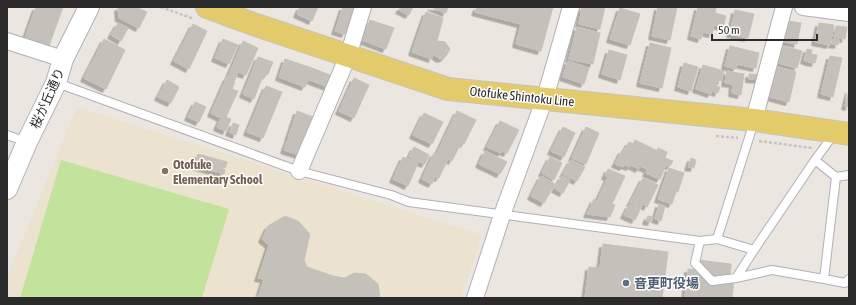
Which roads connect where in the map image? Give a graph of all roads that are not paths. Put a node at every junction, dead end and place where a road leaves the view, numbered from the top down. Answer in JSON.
{"nodes":[{"id":1,"x":89,"y":7,"type":"edge"},
{"id":2,"x":207,"y":7,"type":"edge"},
{"id":3,"x":362,"y":7,"type":"edge"},
{"id":4,"x":571,"y":7,"type":"edge"},
{"id":5,"x":784,"y":7,"type":"edge"},
{"id":6,"x":803,"y":7,"type":"edge"},
{"id":7,"x":849,"y":13,"type":"edge"},
{"id":8,"x":7,"y":41,"type":"edge"},
{"id":9,"x":348,"y":56,"type":"junction"},
{"id":10,"x":63,"y":59,"type":"junction"},
{"id":11,"x":56,"y":83,"type":"junction"},
{"id":12,"x":544,"y":98,"type":"junction"},
{"id":13,"x":752,"y":130,"type":"junction"},
{"id":14,"x":842,"y":133,"type":"edge"},
{"id":15,"x":7,"y":135,"type":"edge"},
{"id":16,"x":27,"y":142,"type":"junction"},
{"id":17,"x":814,"y":160,"type":"junction"},
{"id":18,"x":299,"y":170,"type":"junction"},
{"id":19,"x":849,"y":175,"type":"edge"},
{"id":20,"x":836,"y":177,"type":"junction"},
{"id":21,"x":7,"y":189,"type":"edge"},
{"id":22,"x":502,"y":215,"type":"junction"},
{"id":23,"x":717,"y":239,"type":"junction"},
{"id":24,"x":700,"y":241,"type":"junction"},
{"id":25,"x":754,"y":250,"type":"junction"},
{"id":26,"x":736,"y":278,"type":"junction"},
{"id":27,"x":849,"y":279,"type":"edge"},
{"id":28,"x":824,"y":280,"type":"junction"},
{"id":29,"x":475,"y":298,"type":"edge"}],
"edges":[{"from":1,"to":10,"type":"street","name":"桜が丘通り"},
{"from":2,"to":9,"type":"main road","name":"Otofuke Shintoku Line"},
{"from":3,"to":9,"type":"street"},
{"from":4,"to":12,"type":"street"},
{"from":5,"to":13,"type":"street"},
{"from":6,"to":7,"type":"street"},
{"from":8,"to":10,"type":"street"},
{"from":9,"to":12,"type":"main road","name":"Otofuke Shintoku Line"},
{"from":9,"to":18,"type":"street"},
{"from":10,"to":11,"type":"street","name":"桜が丘通り"},
{"from":11,"to":16,"type":"street","name":"桜が丘通り"},
{"from":11,"to":18,"type":"lane"},
{"from":12,"to":13,"type":"main road","name":"Otofuke Shintoku Line"},
{"from":12,"to":22,"type":"street"},
{"from":13,"to":14,"type":"main road","name":"Otofuke Shintoku Line"},
{"from":13,"to":23,"type":"lane"},
{"from":14,"to":17,"type":"lane"},
{"from":15,"to":16,"type":"lane"},
{"from":16,"to":21,"type":"street","name":"桜が丘通り"},
{"from":17,"to":20,"type":"lane"},
{"from":17,"to":25,"type":"lane"},
{"from":18,"to":22,"type":"lane"},
{"from":19,"to":20,"type":"lane"},
{"from":20,"to":28,"type":"lane"},
{"from":22,"to":24,"type":"lane"},
{"from":22,"to":29,"type":"street"},
{"from":23,"to":24,"type":"lane"},
{"from":23,"to":25,"type":"lane"},
{"from":24,"to":26,"type":"lane"},
{"from":25,"to":26,"type":"lane"},
{"from":26,"to":28,"type":"lane"},
{"from":27,"to":28,"type":"lane"}]}
